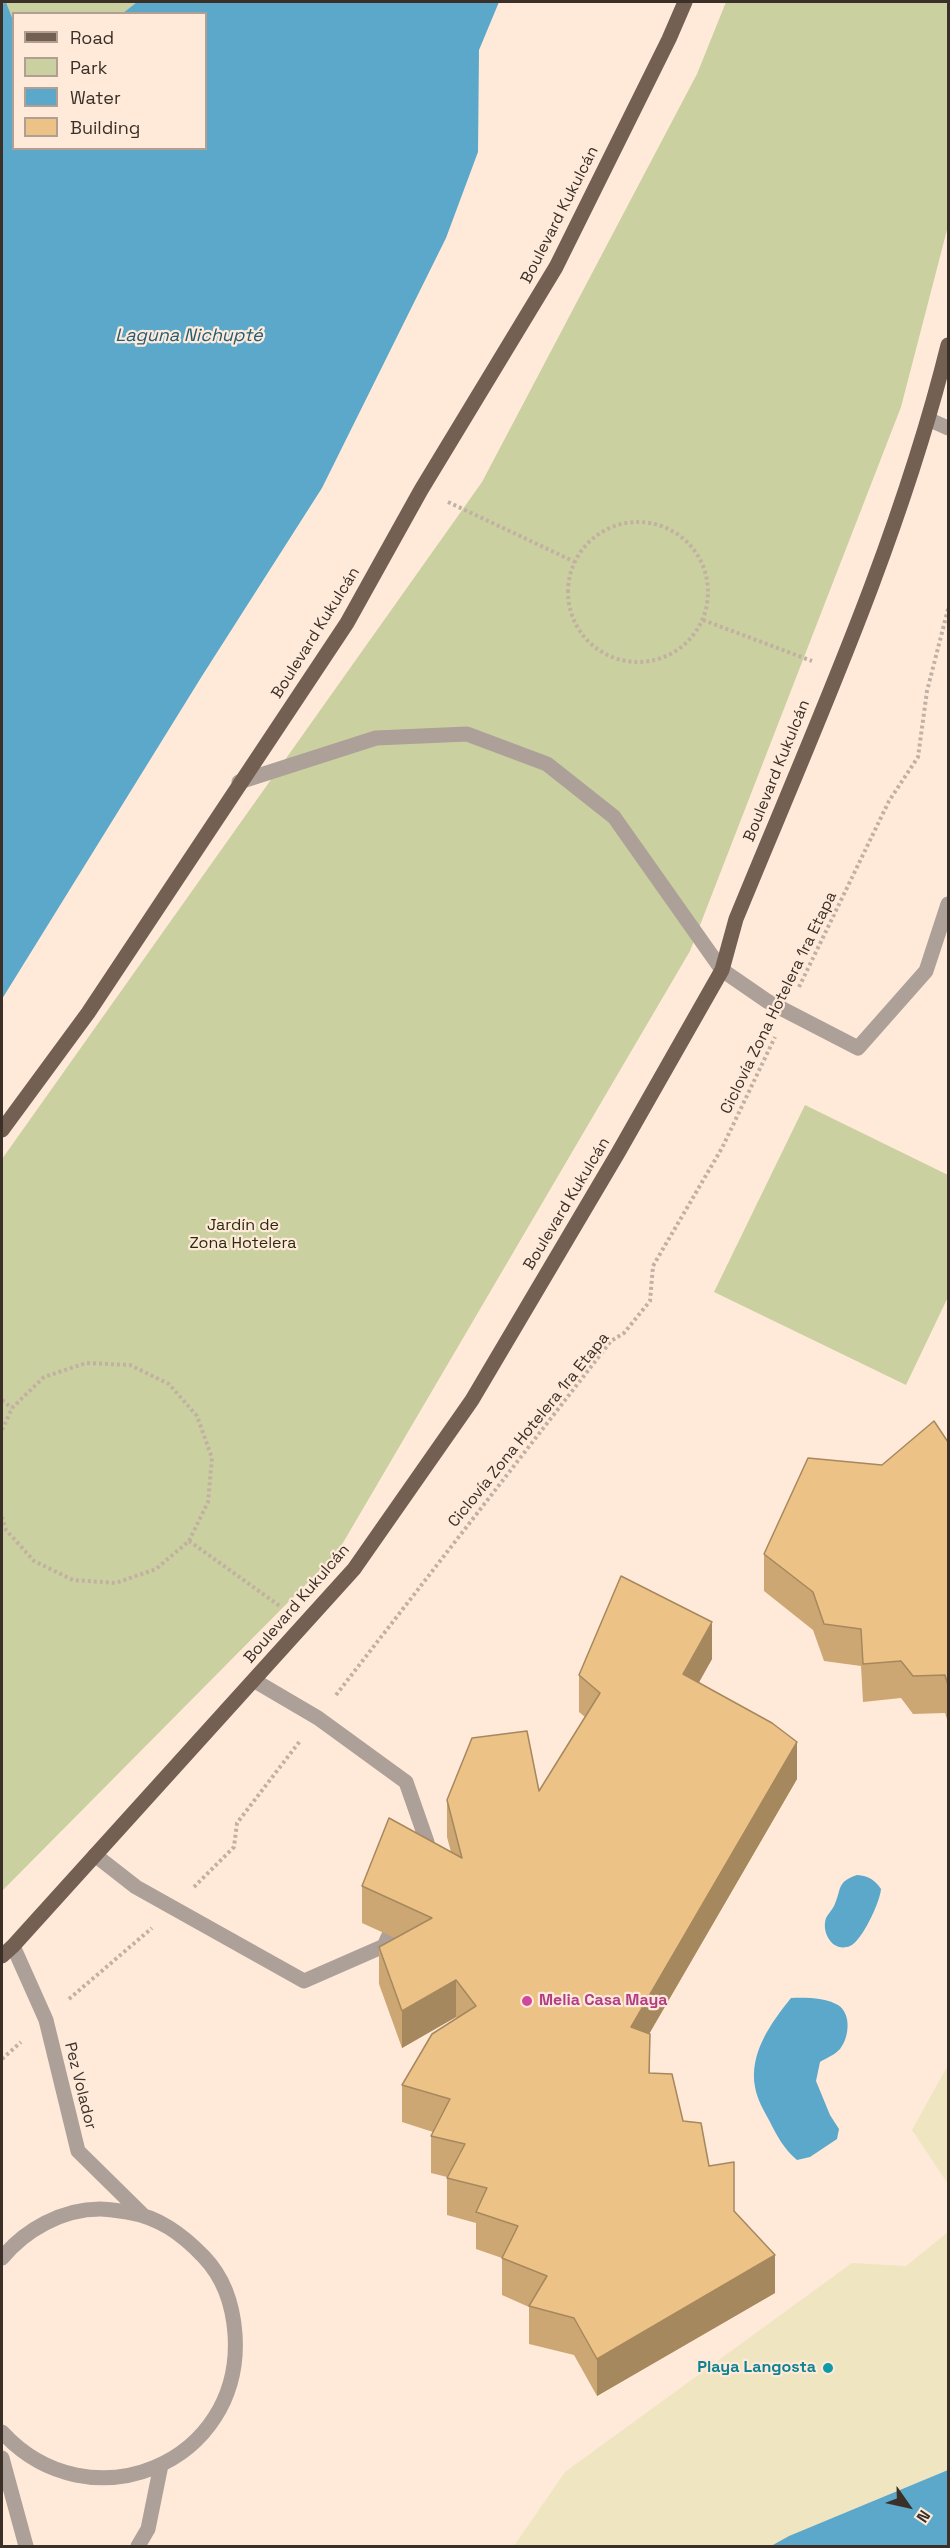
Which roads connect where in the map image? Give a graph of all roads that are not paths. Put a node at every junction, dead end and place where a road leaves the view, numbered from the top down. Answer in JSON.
{"nodes":[{"id":1,"x":685,"y":2,"type":"edge"},
{"id":2,"x":948,"y":345,"type":"edge"},
{"id":3,"x":930,"y":420,"type":"junction"},
{"id":4,"x":948,"y":428,"type":"edge"},
{"id":5,"x":239,"y":782,"type":"junction"},
{"id":6,"x":948,"y":904,"type":"edge"},
{"id":7,"x":722,"y":970,"type":"junction"},
{"id":8,"x":2,"y":1130,"type":"edge"},
{"id":9,"x":255,"y":1681,"type":"junction"},
{"id":10,"x":95,"y":1855,"type":"junction"},
{"id":11,"x":416,"y":1870,"type":"edge"},
{"id":12,"x":389,"y":1935,"type":"edge"},
{"id":13,"x":7,"y":1951,"type":"edge"},
{"id":14,"x":143,"y":2215,"type":"junction"},
{"id":15,"x":2,"y":2258,"type":"edge"},
{"id":16,"x":2,"y":2432,"type":"edge"},
{"id":17,"x":2,"y":2458,"type":"edge"},
{"id":18,"x":161,"y":2465,"type":"junction"},
{"id":19,"x":26,"y":2547,"type":"edge"},
{"id":20,"x":138,"y":2547,"type":"edge"}],
"edges":[{"from":1,"to":5,"type":"main road","name":"Boulevard Kukulcán"},
{"from":2,"to":3,"type":"main road","name":"Boulevard Kukulcán"},
{"from":3,"to":4,"type":"street"},
{"from":3,"to":7,"type":"main road","name":"Boulevard Kukulcán"},
{"from":5,"to":7,"type":"street"},
{"from":5,"to":8,"type":"main road","name":"Boulevard Kukulcán"},
{"from":6,"to":7,"type":"street"},
{"from":7,"to":9,"type":"main road","name":"Boulevard Kukulcán"},
{"from":9,"to":10,"type":"main road","name":"Boulevard Kukulcán"},
{"from":9,"to":11,"type":"street"},
{"from":10,"to":12,"type":"street"},
{"from":10,"to":13,"type":"main road","name":"Boulevard Kukulcán"},
{"from":13,"to":14,"type":"street","name":"Pez Volador"},
{"from":14,"to":15,"type":"street"},
{"from":14,"to":18,"type":"street"},
{"from":16,"to":18,"type":"street"},
{"from":17,"to":19,"type":"street"},
{"from":18,"to":20,"type":"street"}]}
